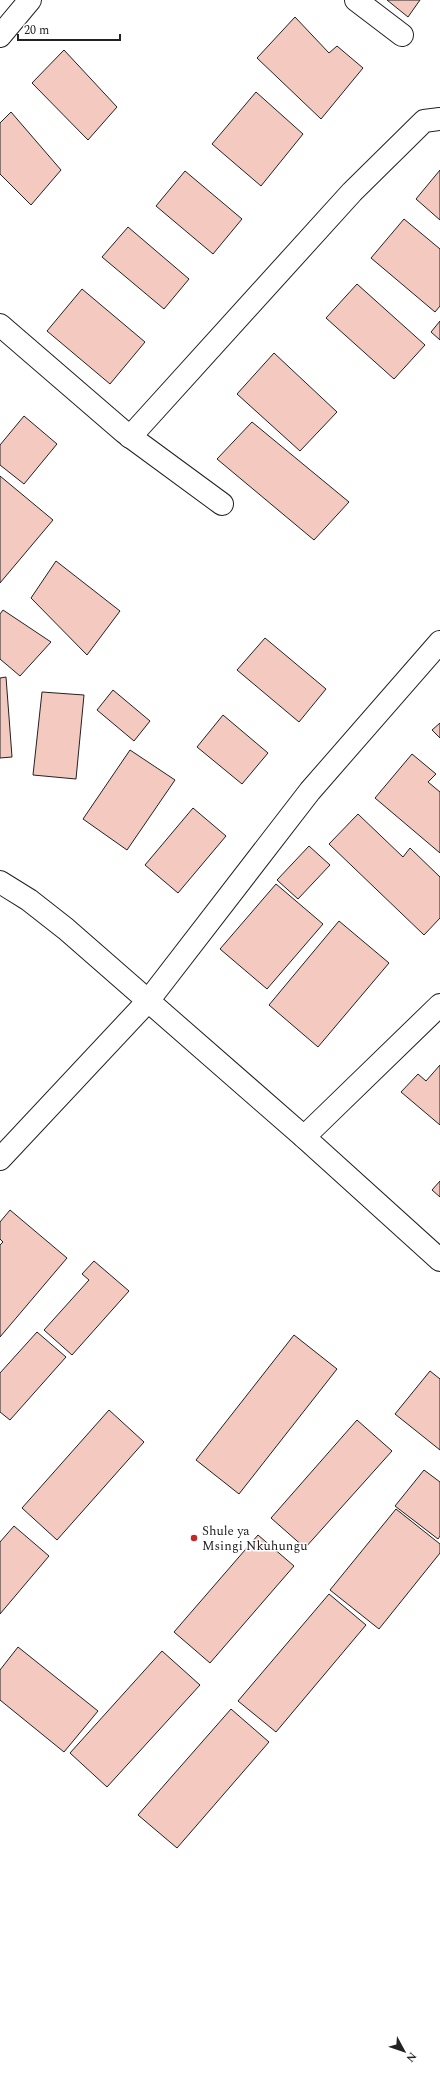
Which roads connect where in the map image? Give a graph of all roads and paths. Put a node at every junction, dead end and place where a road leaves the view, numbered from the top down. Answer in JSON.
{"nodes":[{"id":1,"x":30,"y":0,"type":"edge"},
{"id":2,"x":356,"y":0,"type":"edge"},
{"id":3,"x":402,"y":35,"type":"dead end"},
{"id":4,"x":0,"y":36,"type":"edge"},
{"id":5,"x":440,"y":119,"type":"edge"},
{"id":6,"x":0,"y":325,"type":"edge"},
{"id":7,"x":130,"y":437,"type":"junction"},
{"id":8,"x":222,"y":504,"type":"dead end"},
{"id":9,"x":440,"y":642,"type":"edge"},
{"id":10,"x":0,"y":882,"type":"edge"},
{"id":11,"x":148,"y":1001,"type":"junction"},
{"id":12,"x":440,"y":1005,"type":"edge"},
{"id":13,"x":304,"y":1137,"type":"junction"},
{"id":14,"x":0,"y":1159,"type":"edge"},
{"id":15,"x":440,"y":1260,"type":"edge"}],
"edges":[{"from":1,"to":4,"type":"street"},
{"from":2,"to":3,"type":"street"},
{"from":5,"to":7,"type":"street"},
{"from":6,"to":7,"type":"street"},
{"from":7,"to":8,"type":"street"},
{"from":9,"to":11,"type":"street"},
{"from":10,"to":11,"type":"street"},
{"from":11,"to":13,"type":"street"},
{"from":11,"to":14,"type":"street"},
{"from":12,"to":13,"type":"street"},
{"from":13,"to":15,"type":"street"}]}
